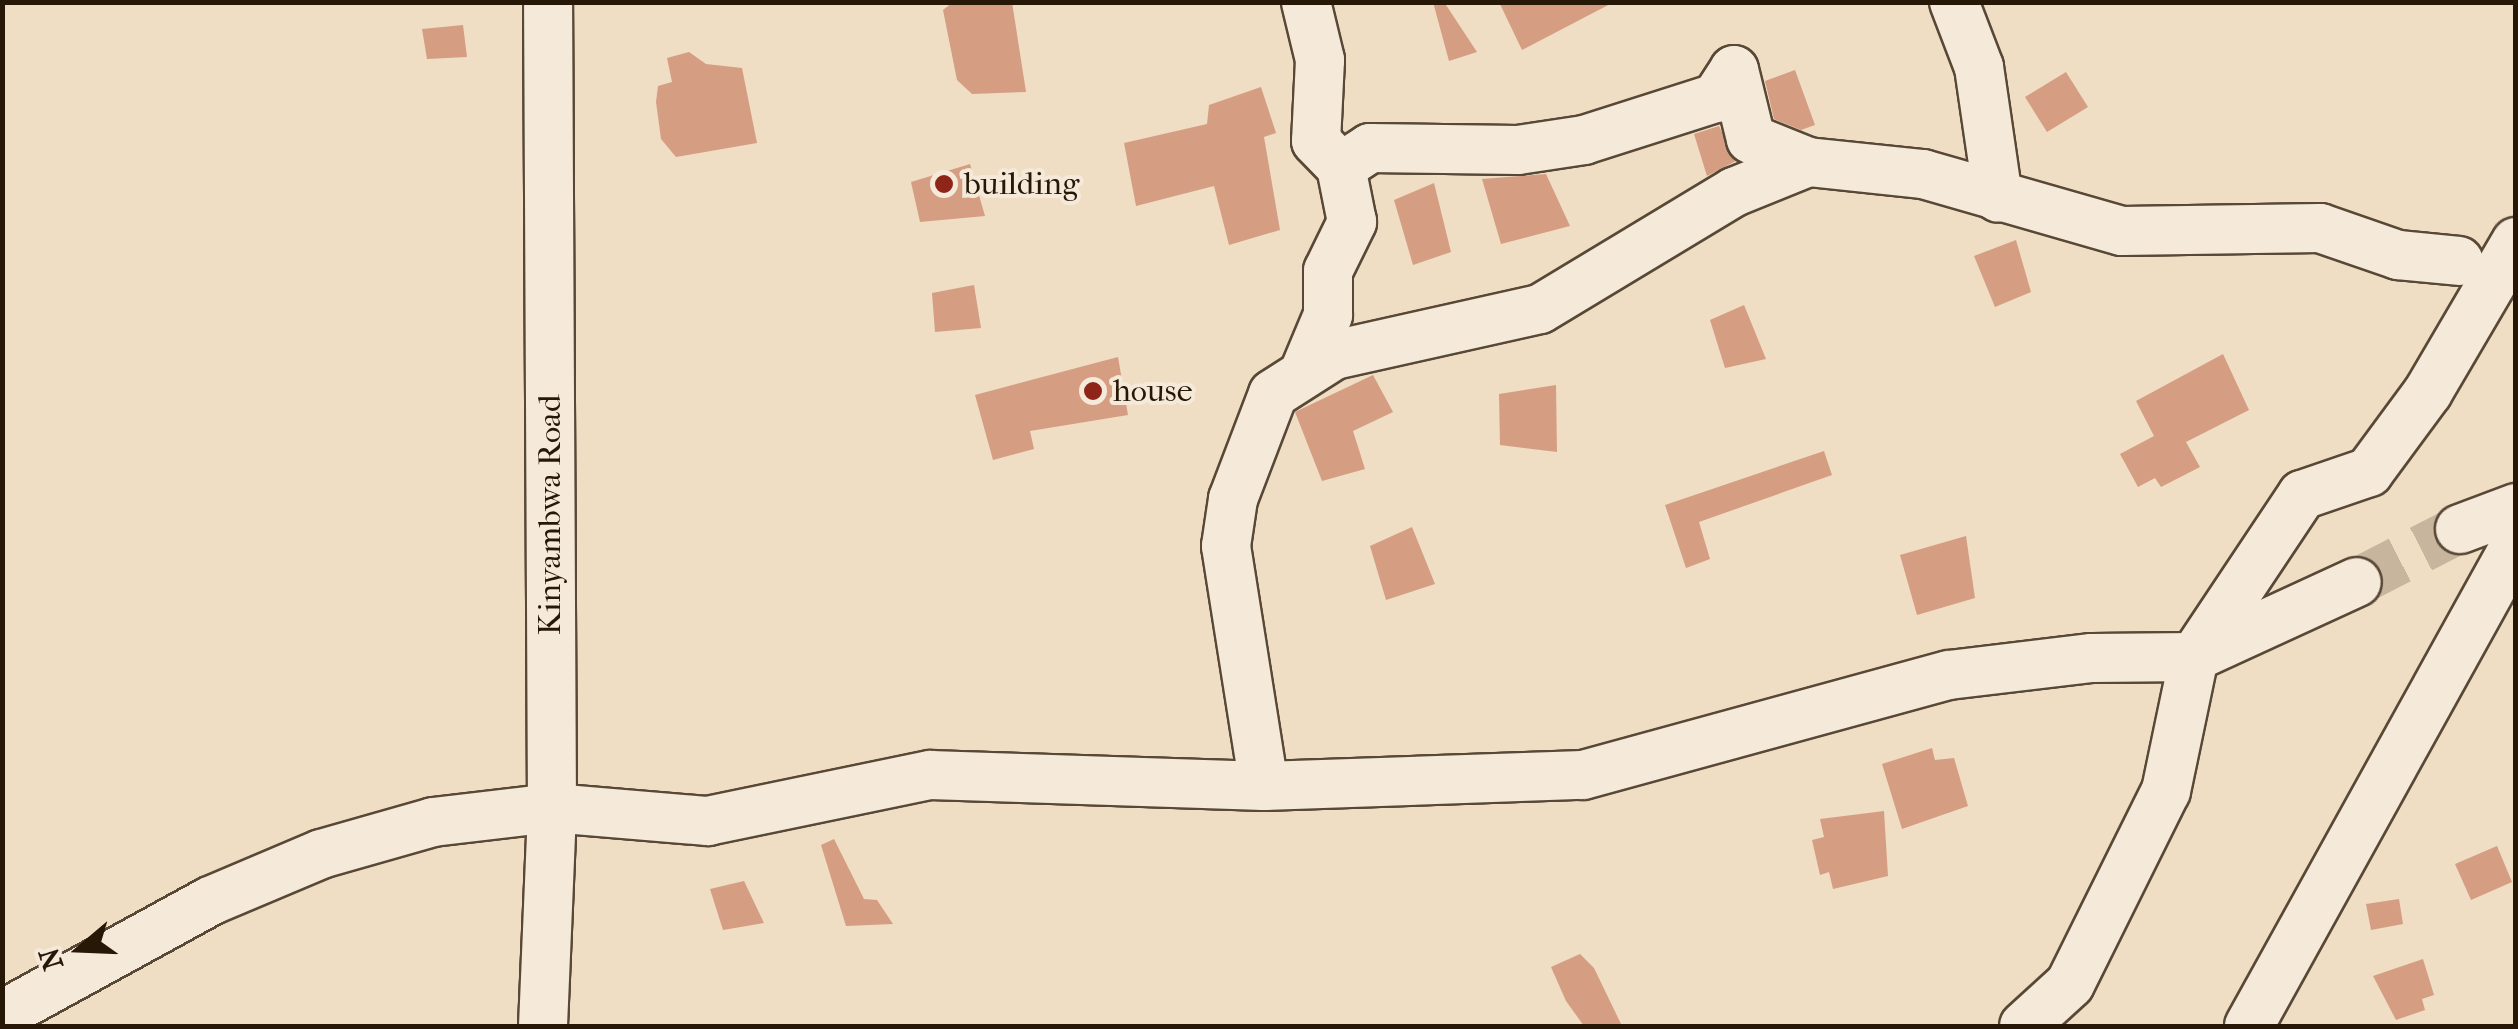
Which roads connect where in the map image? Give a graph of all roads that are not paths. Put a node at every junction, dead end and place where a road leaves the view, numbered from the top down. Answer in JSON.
{"nodes":[{"id":1,"x":548,"y":2,"type":"edge"},
{"id":2,"x":1306,"y":2,"type":"edge"},
{"id":3,"x":1954,"y":2,"type":"edge"},
{"id":4,"x":1808,"y":162,"type":"junction"},
{"id":5,"x":1341,"y":167,"type":"junction"},
{"id":6,"x":1998,"y":198,"type":"junction"},
{"id":7,"x":2516,"y":242,"type":"edge"},
{"id":8,"x":2459,"y":261,"type":"dead end"},
{"id":9,"x":1305,"y":370,"type":"junction"},
{"id":10,"x":2516,"y":508,"type":"edge"},
{"id":11,"x":2460,"y":529,"type":"tunnel mouth"},
{"id":12,"x":2516,"y":544,"type":"edge"},
{"id":13,"x":2357,"y":582,"type":"tunnel mouth"},
{"id":14,"x":2194,"y":657,"type":"junction"},
{"id":15,"x":1264,"y":786,"type":"junction"},
{"id":16,"x":552,"y":808,"type":"junction"},
{"id":17,"x":2,"y":1015,"type":"edge"},
{"id":18,"x":543,"y":1026,"type":"edge"},
{"id":19,"x":2024,"y":1026,"type":"edge"},
{"id":20,"x":2249,"y":1026,"type":"edge"}],
"edges":[{"from":1,"to":16,"type":"street","name":"Kinyambwa Road"},
{"from":2,"to":5,"type":"street"},
{"from":3,"to":6,"type":"street"},
{"from":4,"to":5,"type":"street"},
{"from":4,"to":6,"type":"street"},
{"from":4,"to":9,"type":"street"},
{"from":5,"to":9,"type":"street"},
{"from":6,"to":8,"type":"street"},
{"from":7,"to":14,"type":"street"},
{"from":9,"to":15,"type":"street"},
{"from":10,"to":11,"type":"street"},
{"from":12,"to":20,"type":"street"},
{"from":13,"to":14,"type":"street"},
{"from":14,"to":15,"type":"street"},
{"from":14,"to":19,"type":"street"},
{"from":15,"to":16,"type":"street"},
{"from":16,"to":17,"type":"street"},
{"from":16,"to":18,"type":"street","name":"Kinyambwa Road"}]}
